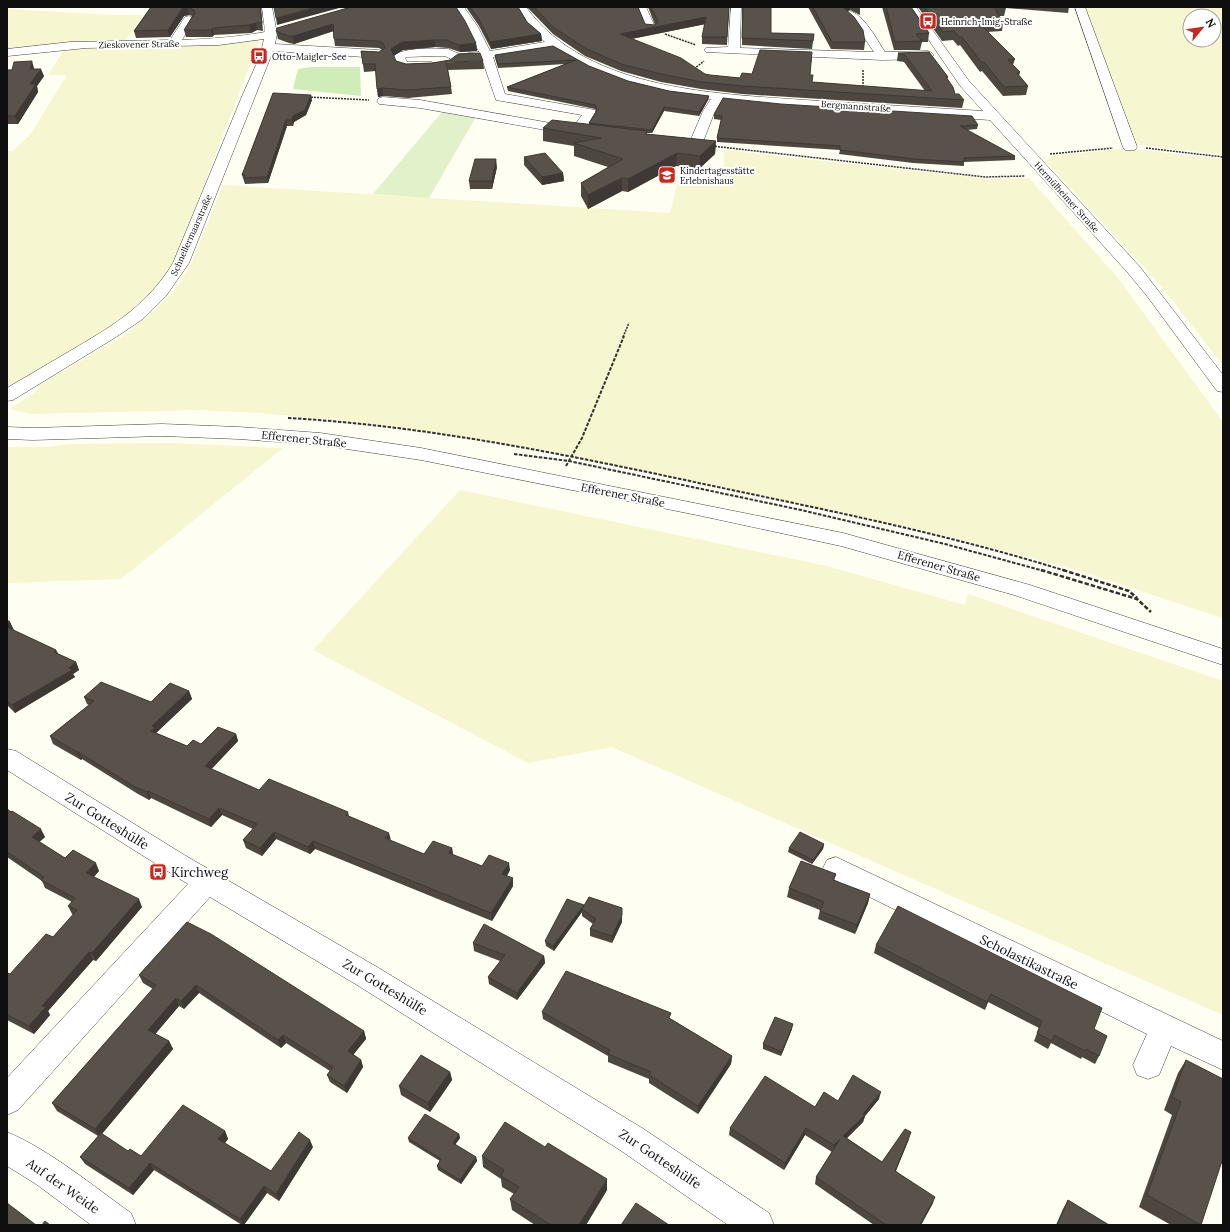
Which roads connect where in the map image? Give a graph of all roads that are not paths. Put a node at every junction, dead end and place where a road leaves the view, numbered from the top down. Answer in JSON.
{"nodes":[{"id":1,"x":267,"y":7,"type":"edge"},
{"id":2,"x":458,"y":7,"type":"edge"},
{"id":3,"x":520,"y":7,"type":"edge"},
{"id":4,"x":640,"y":7,"type":"edge"},
{"id":5,"x":736,"y":7,"type":"edge"},
{"id":6,"x":911,"y":7,"type":"edge"},
{"id":7,"x":1080,"y":7,"type":"edge"},
{"id":8,"x":849,"y":14,"type":"edge"},
{"id":9,"x":189,"y":19,"type":"edge"},
{"id":10,"x":285,"y":28,"type":"edge"},
{"id":11,"x":650,"y":29,"type":"edge"},
{"id":12,"x":270,"y":38,"type":"junction"},
{"id":13,"x":174,"y":43,"type":"junction"},
{"id":14,"x":555,"y":44,"type":"junction"},
{"id":15,"x":299,"y":49,"type":"junction"},
{"id":16,"x":713,"y":50,"type":"road end"},
{"id":17,"x":734,"y":51,"type":"junction"},
{"id":18,"x":379,"y":54,"type":"edge"},
{"id":19,"x":944,"y":54,"type":"junction"},
{"id":20,"x":10,"y":55,"type":"edge"},
{"id":21,"x":485,"y":55,"type":"junction"},
{"id":22,"x":882,"y":56,"type":"junction"},
{"id":23,"x":455,"y":57,"type":"edge"},
{"id":24,"x":294,"y":61,"type":"dead end"},
{"id":25,"x":719,"y":96,"type":"junction"},
{"id":26,"x":383,"y":101,"type":"road end"},
{"id":27,"x":994,"y":116,"type":"junction"},
{"id":28,"x":577,"y":131,"type":"junction"},
{"id":29,"x":592,"y":133,"type":"edge"},
{"id":30,"x":659,"y":140,"type":"edge"},
{"id":31,"x":1130,"y":147,"type":"dead end"},
{"id":32,"x":1223,"y":387,"type":"edge"},
{"id":33,"x":7,"y":396,"type":"edge"},
{"id":34,"x":7,"y":433,"type":"edge"},
{"id":35,"x":1223,"y":657,"type":"edge"},
{"id":36,"x":7,"y":758,"type":"edge"},
{"id":37,"x":836,"y":868,"type":"dead end"},
{"id":38,"x":207,"y":882,"type":"junction"},
{"id":39,"x":1164,"y":1028,"type":"junction"},
{"id":40,"x":1223,"y":1056,"type":"edge"},
{"id":41,"x":1148,"y":1065,"type":"dead end"},
{"id":42,"x":7,"y":1100,"type":"edge"},
{"id":43,"x":7,"y":1148,"type":"edge"},
{"id":44,"x":119,"y":1225,"type":"edge"},
{"id":45,"x":757,"y":1225,"type":"edge"}],
"edges":[{"from":1,"to":12,"type":"street"},
{"from":2,"to":21,"type":"street"},
{"from":3,"to":14,"type":"street","name":"Bergmannstraße"},
{"from":4,"to":11,"type":"street"},
{"from":5,"to":17,"type":"street"},
{"from":6,"to":19,"type":"street","name":"Hermülheimer Straße"},
{"from":7,"to":31,"type":"street"},
{"from":8,"to":22,"type":"street"},
{"from":9,"to":13,"type":"street"},
{"from":10,"to":12,"type":"street","name":"Zieskovener Straße"},
{"from":12,"to":13,"type":"street","name":"Zieskovener Straße"},
{"from":12,"to":15,"type":"street"},
{"from":12,"to":33,"type":"street","name":"Schnellermaarstraße"},
{"from":13,"to":20,"type":"street","name":"Zieskovener Straße"},
{"from":14,"to":21,"type":"street"},
{"from":14,"to":25,"type":"street","name":"Bergmannstraße"},
{"from":15,"to":18,"type":"street"},
{"from":15,"to":24,"type":"street"},
{"from":16,"to":17,"type":"street"},
{"from":17,"to":22,"type":"street"},
{"from":19,"to":22,"type":"street"},
{"from":19,"to":27,"type":"street","name":"Hermülheimer Straße"},
{"from":21,"to":23,"type":"street"},
{"from":21,"to":28,"type":"street"},
{"from":25,"to":27,"type":"street","name":"Bergmannstraße"},
{"from":25,"to":30,"type":"street"},
{"from":26,"to":28,"type":"street"},
{"from":27,"to":32,"type":"street","name":"Hermülheimer Straße"},
{"from":28,"to":29,"type":"street"},
{"from":34,"to":35,"type":"street","name":"Efferener Straße"},
{"from":36,"to":38,"type":"street","name":"Zur Gotteshülfe"},
{"from":37,"to":39,"type":"street","name":"Scholastikastraße"},
{"from":38,"to":42,"type":"street"},
{"from":38,"to":45,"type":"street","name":"Zur Gotteshülfe"},
{"from":39,"to":40,"type":"street","name":"Scholastikastraße"},
{"from":39,"to":41,"type":"street"},
{"from":43,"to":44,"type":"street","name":"Auf der Weide"}]}
